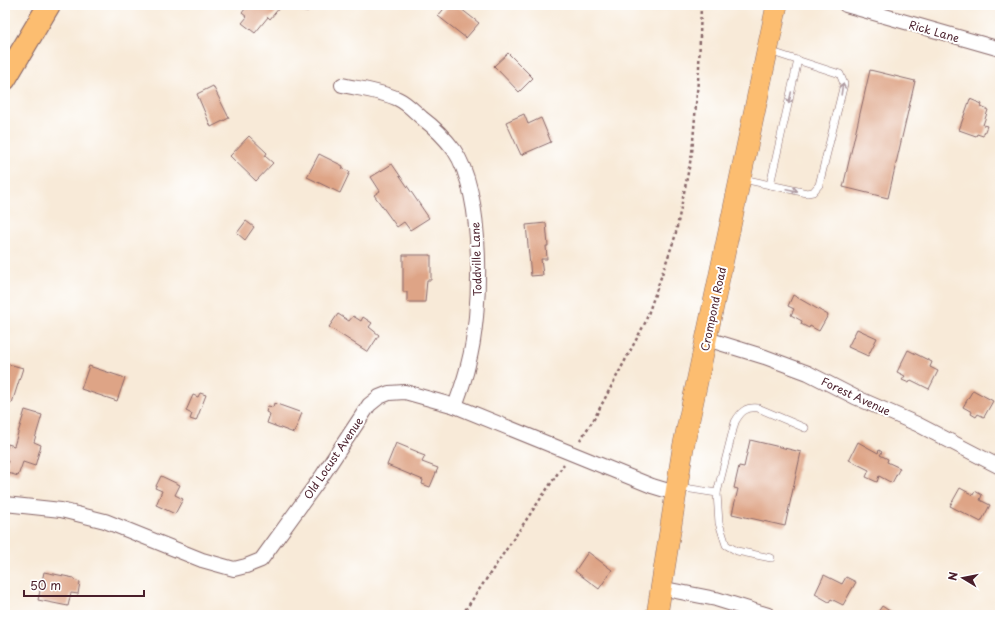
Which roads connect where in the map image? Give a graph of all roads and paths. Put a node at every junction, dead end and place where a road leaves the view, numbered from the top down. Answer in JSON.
{"nodes":[{"id":1,"x":49,"y":5,"type":"edge"},
{"id":2,"x":701,"y":5,"type":"edge"},
{"id":3,"x":777,"y":5,"type":"edge"},
{"id":4,"x":846,"y":5,"type":"edge"},
{"id":5,"x":1000,"y":49,"type":"edge"},
{"id":6,"x":767,"y":50,"type":"junction"},
{"id":7,"x":798,"y":60,"type":"junction"},
{"id":8,"x":5,"y":79,"type":"edge"},
{"id":9,"x":342,"y":85,"type":"dead end"},
{"id":10,"x":740,"y":178,"type":"junction"},
{"id":11,"x":770,"y":185,"type":"junction"},
{"id":12,"x":707,"y":339,"type":"junction"},
{"id":13,"x":455,"y":406,"type":"junction"},
{"id":14,"x":805,"y":428,"type":"dead end"},
{"id":15,"x":572,"y":452,"type":"junction"},
{"id":16,"x":1000,"y":468,"type":"edge"},
{"id":17,"x":675,"y":490,"type":"junction"},
{"id":18,"x":717,"y":493,"type":"junction"},
{"id":19,"x":5,"y":504,"type":"edge"},
{"id":20,"x":771,"y":558,"type":"dead end"},
{"id":21,"x":660,"y":588,"type":"junction"},
{"id":22,"x":462,"y":615,"type":"edge"},
{"id":23,"x":657,"y":615,"type":"edge"},
{"id":24,"x":768,"y":615,"type":"edge"}],
"edges":[{"from":1,"to":8,"type":"highway"},
{"from":2,"to":15,"type":"path"},
{"from":3,"to":6,"type":"main road","name":"Crompond Road"},
{"from":4,"to":5,"type":"street","name":"Rick Lane"},
{"from":6,"to":7,"type":"lane"},
{"from":6,"to":10,"type":"main road","name":"Crompond Road"},
{"from":7,"to":11,"type":"lane","one_way":true},
{"from":11,"to":7,"type":"lane","one_way":true},
{"from":9,"to":13,"type":"street","name":"Toddville Lane"},
{"from":10,"to":11,"type":"lane"},
{"from":10,"to":12,"type":"main road","name":"Crompond Road"},
{"from":12,"to":16,"type":"street","name":"Forest Avenue"},
{"from":12,"to":17,"type":"main road","name":"Crompond Road"},
{"from":13,"to":15,"type":"street","name":"Old Locust Avenue"},
{"from":13,"to":19,"type":"street","name":"Old Locust Avenue"},
{"from":14,"to":18,"type":"lane"},
{"from":15,"to":17,"type":"street","name":"Old Locust Avenue"},
{"from":15,"to":22,"type":"path"},
{"from":17,"to":18,"type":"lane"},
{"from":17,"to":21,"type":"main road","name":"Crompond Road"},
{"from":18,"to":20,"type":"lane"},
{"from":21,"to":23,"type":"main road","name":"Crompond Road"},
{"from":21,"to":24,"type":"street"}]}
